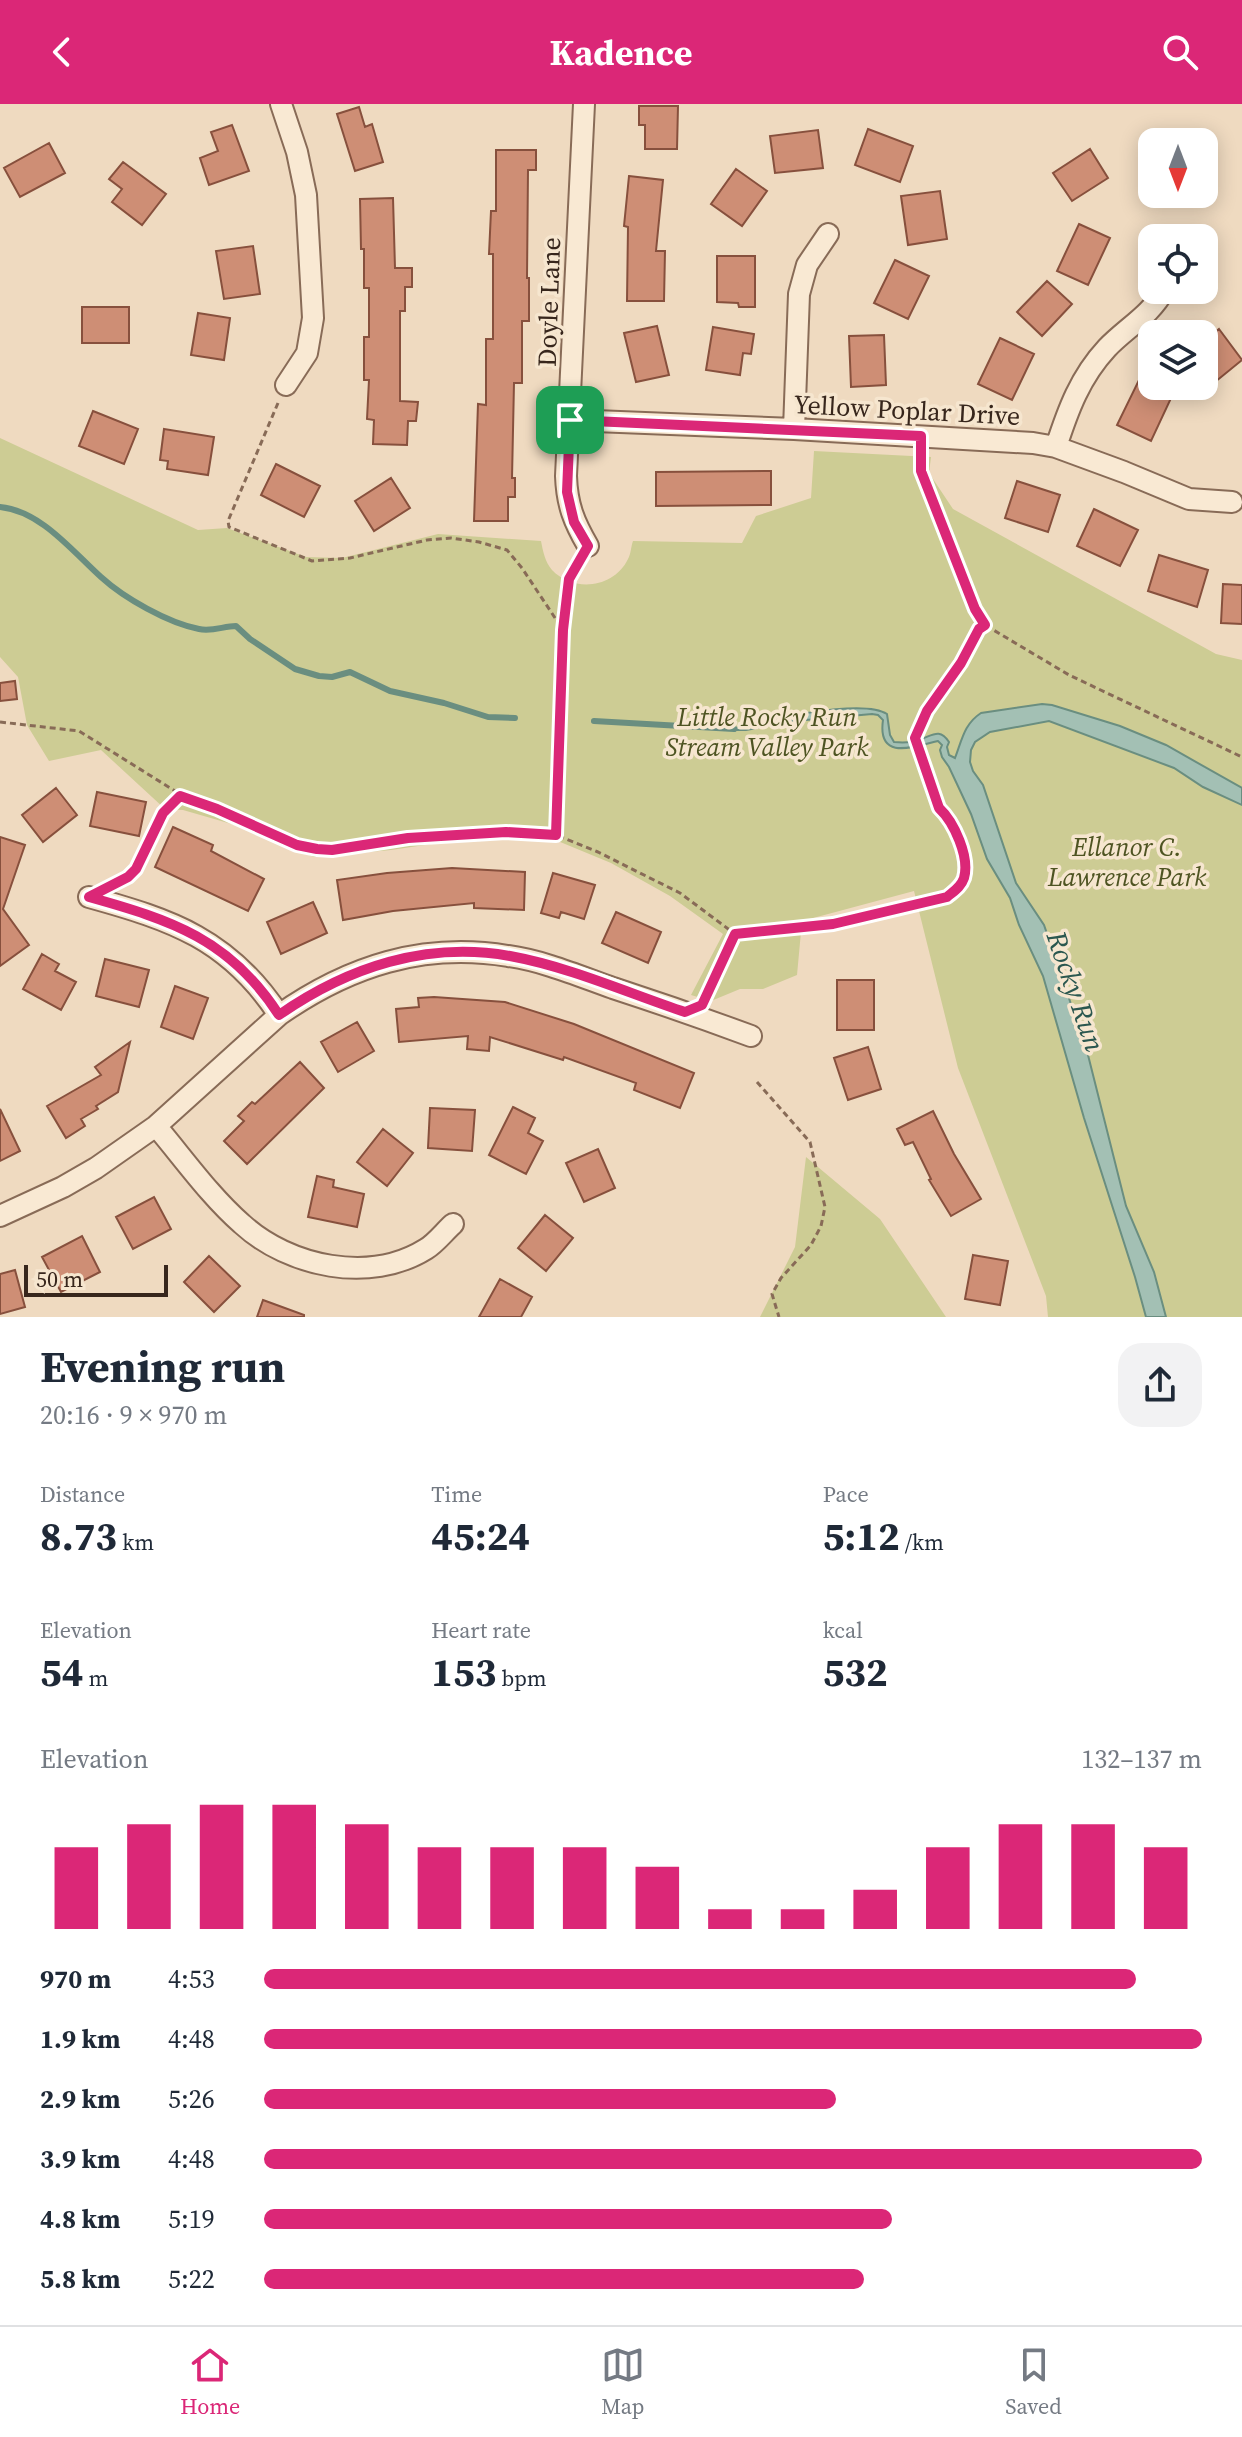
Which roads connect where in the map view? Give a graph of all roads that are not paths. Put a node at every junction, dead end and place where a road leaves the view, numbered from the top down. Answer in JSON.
{"nodes":[{"id":1,"x":281,"y":104,"type":"edge"},
{"id":2,"x":584,"y":104,"type":"edge"},
{"id":3,"x":828,"y":234,"type":"dead end"},
{"id":4,"x":1155,"y":304,"type":"edge"},
{"id":5,"x":286,"y":385,"type":"road end"},
{"id":6,"x":570,"y":420,"type":"junction"},
{"id":7,"x":794,"y":429,"type":"junction"},
{"id":8,"x":1056,"y":447,"type":"junction"},
{"id":9,"x":1232,"y":502,"type":"dead end"},
{"id":10,"x":588,"y":546,"type":"road end"},
{"id":11,"x":89,"y":897,"type":"road end"},
{"id":12,"x":279,"y":1015,"type":"junction"},
{"id":13,"x":751,"y":1036,"type":"dead end"},
{"id":14,"x":156,"y":1126,"type":"junction"},
{"id":15,"x":0,"y":1216,"type":"edge"},
{"id":16,"x":453,"y":1224,"type":"dead end"}],
"edges":[{"from":1,"to":5,"type":"street"},
{"from":2,"to":6,"type":"street","name":"Doyle Lane"},
{"from":3,"to":7,"type":"street"},
{"from":4,"to":8,"type":"street"},
{"from":6,"to":7,"type":"street","name":"Yellow Poplar Drive"},
{"from":6,"to":10,"type":"street","name":"Doyle Lane"},
{"from":7,"to":8,"type":"street","name":"Yellow Poplar Drive"},
{"from":8,"to":9,"type":"street","name":"Yellow Poplar Drive"},
{"from":11,"to":12,"type":"street"},
{"from":12,"to":13,"type":"street"},
{"from":12,"to":14,"type":"street"},
{"from":14,"to":15,"type":"street"},
{"from":14,"to":16,"type":"street"}]}
